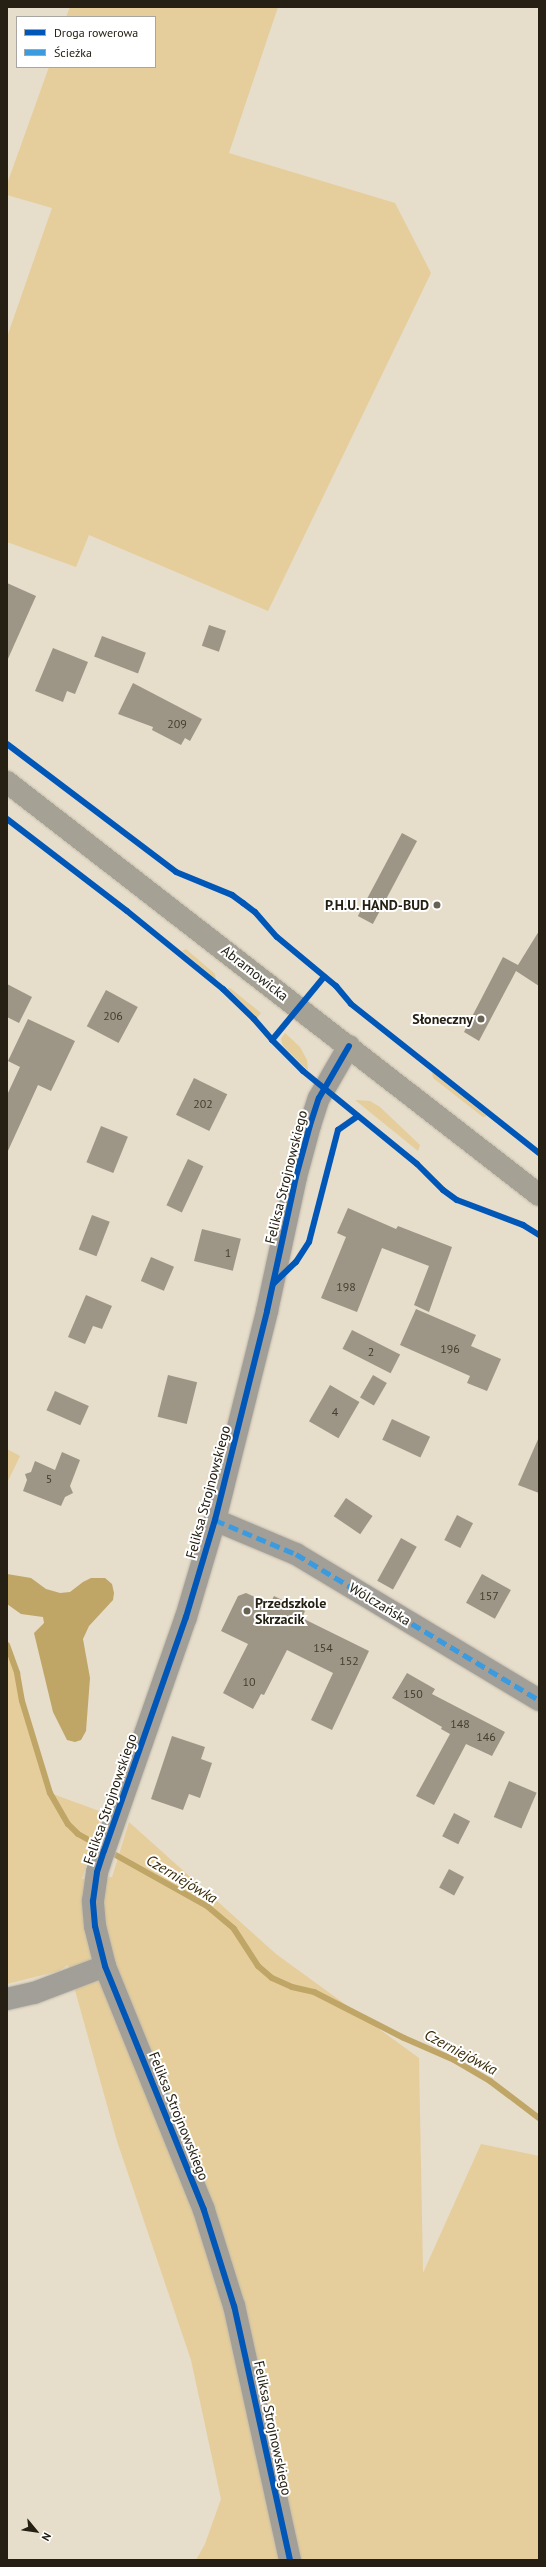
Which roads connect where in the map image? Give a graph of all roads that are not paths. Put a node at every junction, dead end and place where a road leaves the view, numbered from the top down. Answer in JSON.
{"nodes":[{"id":1,"x":7,"y":782,"type":"edge"},
{"id":2,"x":349,"y":1046,"type":"junction"},
{"id":3,"x":539,"y":1195,"type":"edge"},
{"id":4,"x":215,"y":1520,"type":"junction"},
{"id":5,"x":539,"y":1700,"type":"edge"},
{"id":6,"x":105,"y":1966,"type":"junction"},
{"id":7,"x":7,"y":2000,"type":"edge"},
{"id":8,"x":290,"y":2560,"type":"edge"}],
"edges":[{"from":1,"to":2,"type":"main road","name":"Abramowicka"},
{"from":2,"to":3,"type":"main road","name":"Abramowicka"},
{"from":2,"to":4,"type":"street","name":"Feliksa Strojnowskiego"},
{"from":4,"to":5,"type":"street","name":"Wólczańska"},
{"from":4,"to":6,"type":"street","name":"Feliksa Strojnowskiego"},
{"from":6,"to":7,"type":"street"},
{"from":6,"to":8,"type":"street","name":"Feliksa Strojnowskiego"}]}
